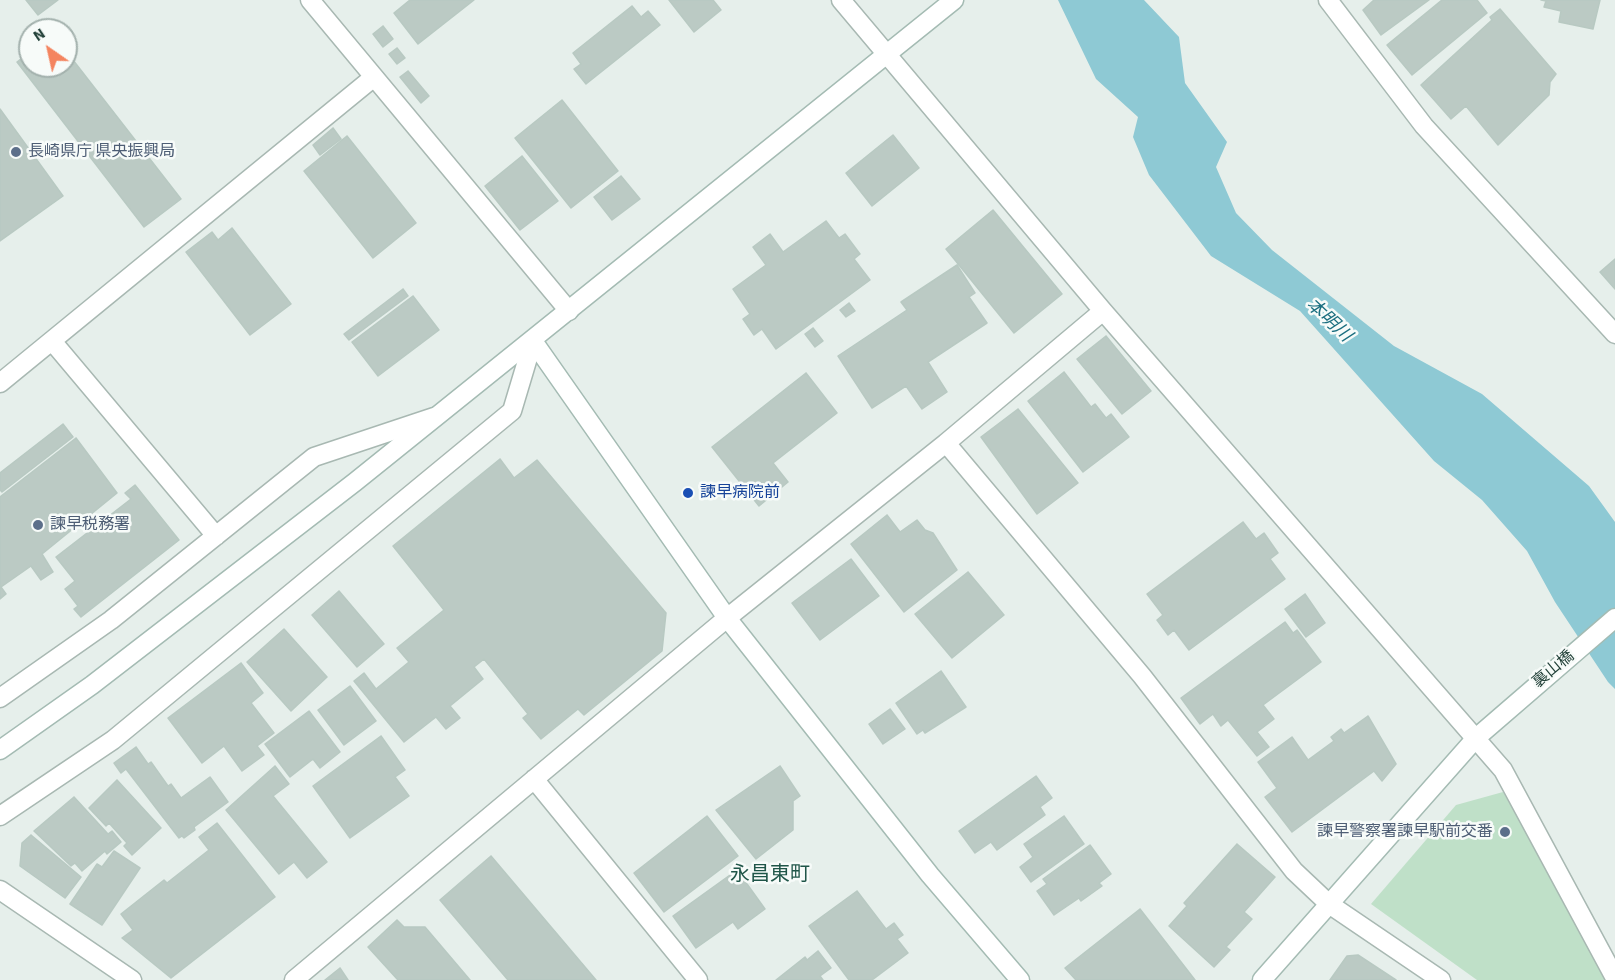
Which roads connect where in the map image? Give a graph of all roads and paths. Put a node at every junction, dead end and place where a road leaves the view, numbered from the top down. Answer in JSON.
{"nodes":[{"id":1,"x":310,"y":0,"type":"edge"},
{"id":2,"x":841,"y":0,"type":"edge"},
{"id":3,"x":954,"y":0,"type":"edge"},
{"id":4,"x":1328,"y":0,"type":"edge"},
{"id":5,"x":886,"y":55,"type":"junction"},
{"id":6,"x":374,"y":77,"type":"junction"},
{"id":7,"x":569,"y":311,"type":"junction"},
{"id":8,"x":1103,"y":312,"type":"junction"},
{"id":9,"x":1615,"y":334,"type":"edge"},
{"id":10,"x":52,"y":341,"type":"junction"},
{"id":11,"x":533,"y":341,"type":"junction"},
{"id":12,"x":0,"y":383,"type":"edge"},
{"id":13,"x":440,"y":415,"type":"junction"},
{"id":14,"x":946,"y":443,"type":"junction"},
{"id":15,"x":216,"y":536,"type":"junction"},
{"id":16,"x":727,"y":618,"type":"junction"},
{"id":17,"x":1615,"y":618,"type":"edge"},
{"id":18,"x":0,"y":698,"type":"edge"},
{"id":19,"x":1476,"y":738,"type":"junction"},
{"id":20,"x":0,"y":750,"type":"edge"},
{"id":21,"x":534,"y":779,"type":"junction"},
{"id":22,"x":0,"y":816,"type":"edge"},
{"id":23,"x":0,"y":890,"type":"edge"},
{"id":24,"x":1329,"y":904,"type":"junction"},
{"id":25,"x":1615,"y":978,"type":"edge"},
{"id":26,"x":132,"y":980,"type":"edge"},
{"id":27,"x":294,"y":980,"type":"edge"},
{"id":28,"x":699,"y":980,"type":"edge"},
{"id":29,"x":1020,"y":980,"type":"edge"},
{"id":30,"x":1262,"y":980,"type":"edge"},
{"id":31,"x":1441,"y":980,"type":"edge"}],
"edges":[{"from":1,"to":6,"type":"street"},
{"from":2,"to":5,"type":"street"},
{"from":3,"to":5,"type":"street"},
{"from":4,"to":9,"type":"street"},
{"from":5,"to":7,"type":"street"},
{"from":5,"to":8,"type":"street"},
{"from":6,"to":7,"type":"street"},
{"from":6,"to":10,"type":"street"},
{"from":7,"to":11,"type":"street"},
{"from":8,"to":14,"type":"street"},
{"from":8,"to":19,"type":"street"},
{"from":10,"to":12,"type":"street"},
{"from":10,"to":15,"type":"street"},
{"from":11,"to":13,"type":"street"},
{"from":11,"to":16,"type":"street"},
{"from":11,"to":22,"type":"street"},
{"from":13,"to":15,"type":"street"},
{"from":13,"to":20,"type":"street"},
{"from":14,"to":16,"type":"street"},
{"from":14,"to":24,"type":"street"},
{"from":15,"to":18,"type":"street"},
{"from":16,"to":21,"type":"street"},
{"from":16,"to":29,"type":"street"},
{"from":17,"to":19,"type":"street","name":"裏山橋"},
{"from":19,"to":24,"type":"street","name":"裏山橋"},
{"from":19,"to":25,"type":"street"},
{"from":21,"to":27,"type":"street"},
{"from":21,"to":28,"type":"street"},
{"from":23,"to":26,"type":"street"},
{"from":24,"to":30,"type":"street","name":"裏山橋"},
{"from":24,"to":31,"type":"street"}]}
